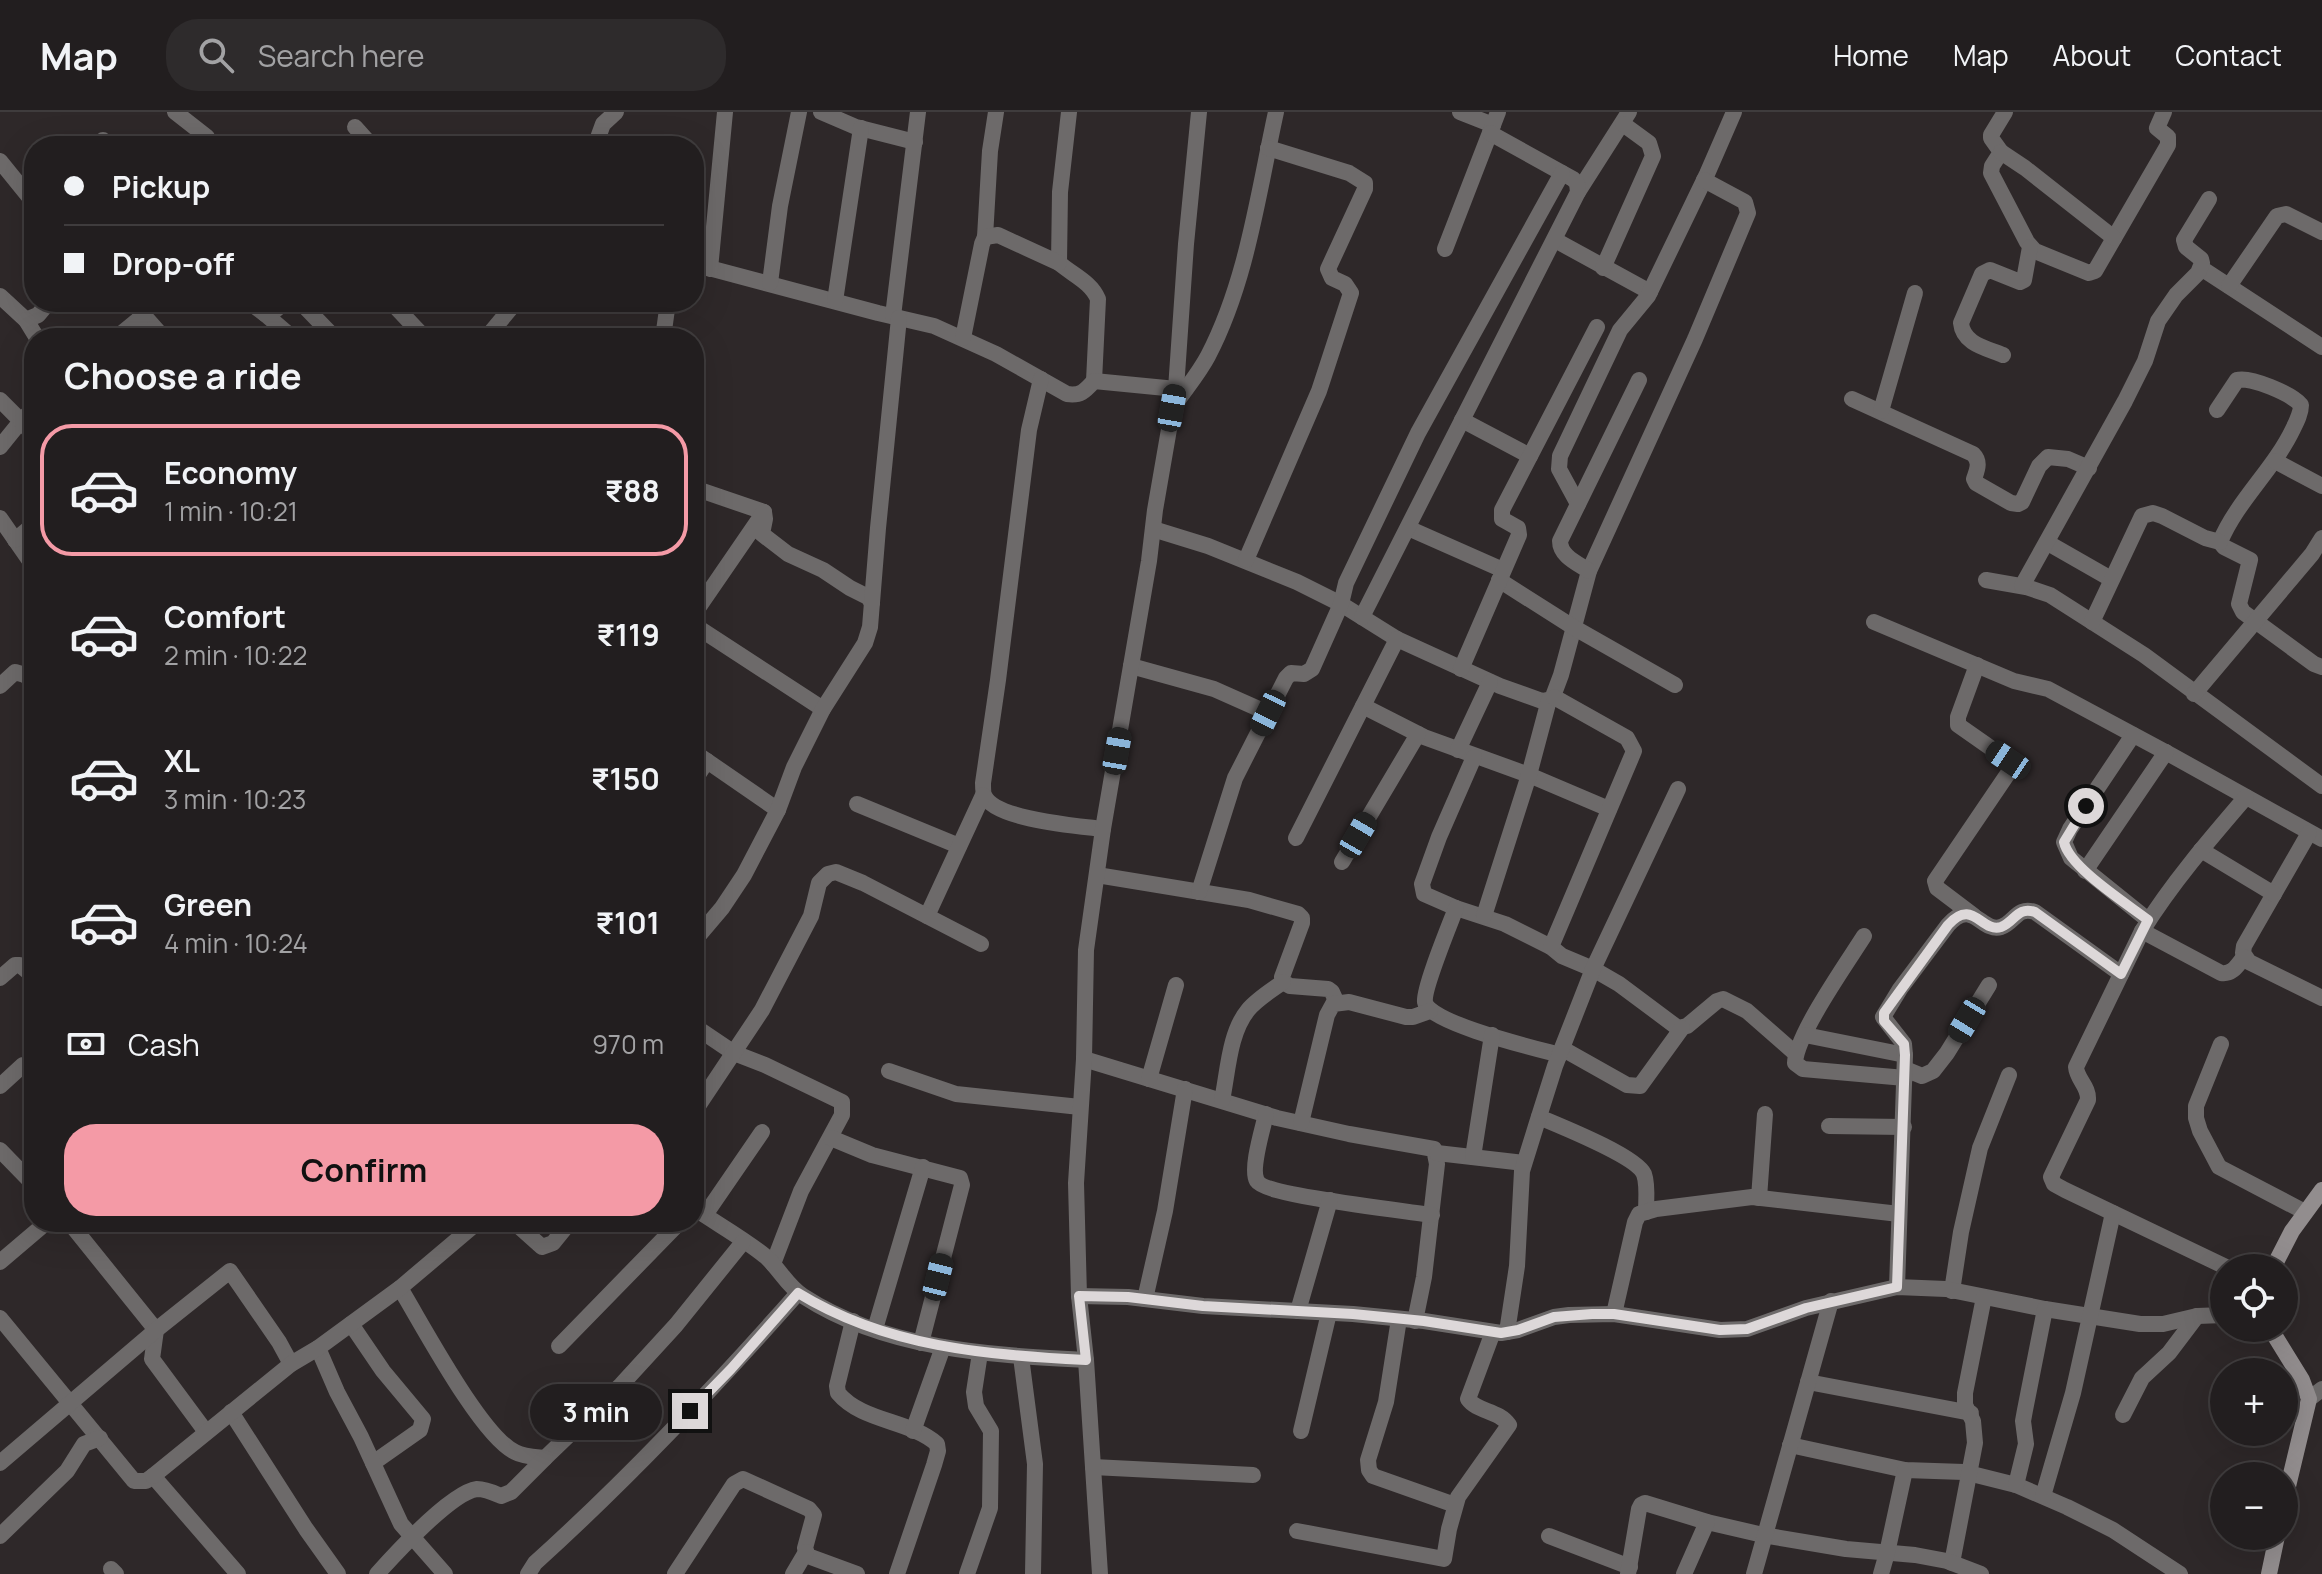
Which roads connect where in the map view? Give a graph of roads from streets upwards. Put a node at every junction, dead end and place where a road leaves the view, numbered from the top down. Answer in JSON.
{"nodes":[{"id":1,"x":175,"y":112,"type":"edge"},
{"id":2,"x":616,"y":112,"type":"edge"},
{"id":3,"x":725,"y":112,"type":"edge"},
{"id":4,"x":799,"y":112,"type":"edge"},
{"id":5,"x":821,"y":112,"type":"edge"},
{"id":6,"x":918,"y":112,"type":"edge"},
{"id":7,"x":996,"y":112,"type":"edge"},
{"id":8,"x":1069,"y":112,"type":"edge"},
{"id":9,"x":1199,"y":112,"type":"edge"},
{"id":10,"x":1276,"y":112,"type":"edge"},
{"id":11,"x":1460,"y":112,"type":"edge"},
{"id":12,"x":1734,"y":112,"type":"edge"},
{"id":13,"x":2005,"y":112,"type":"edge"},
{"id":14,"x":2164,"y":112,"type":"edge"},
{"id":15,"x":1626,"y":118,"type":"edge"},
{"id":16,"x":1494,"y":124,"type":"edge"},
{"id":17,"x":355,"y":127,"type":"dead end"},
{"id":18,"x":861,"y":128,"type":"junction"},
{"id":19,"x":206,"y":136,"type":"edge"},
{"id":20,"x":363,"y":136,"type":"edge"},
{"id":21,"x":599,"y":136,"type":"edge"},
{"id":22,"x":915,"y":142,"type":"junction"},
{"id":23,"x":1268,"y":148,"type":"junction"},
{"id":24,"x":2001,"y":152,"type":"junction"},
{"id":25,"x":0,"y":161,"type":"edge"},
{"id":26,"x":1562,"y":173,"type":"junction"},
{"id":27,"x":1704,"y":180,"type":"junction"},
{"id":28,"x":24,"y":191,"type":"edge"},
{"id":29,"x":1578,"y":192,"type":"junction"},
{"id":30,"x":2209,"y":199,"type":"dead end"},
{"id":31,"x":2322,"y":232,"type":"edge"},
{"id":32,"x":985,"y":237,"type":"junction"},
{"id":33,"x":2114,"y":238,"type":"junction"},
{"id":34,"x":1555,"y":240,"type":"junction"},
{"id":35,"x":2030,"y":247,"type":"junction"},
{"id":36,"x":1445,"y":249,"type":"dead end"},
{"id":37,"x":704,"y":253,"type":"edge"},
{"id":38,"x":1059,"y":263,"type":"junction"},
{"id":39,"x":704,"y":266,"type":"edge"},
{"id":40,"x":1603,"y":268,"type":"junction"},
{"id":41,"x":2201,"y":268,"type":"junction"},
{"id":42,"x":770,"y":283,"type":"junction"},
{"id":43,"x":2229,"y":286,"type":"junction"},
{"id":44,"x":1650,"y":292,"type":"junction"},
{"id":45,"x":1915,"y":293,"type":"dead end"},
{"id":46,"x":0,"y":296,"type":"edge"},
{"id":47,"x":835,"y":301,"type":"junction"},
{"id":48,"x":41,"y":312,"type":"edge"},
{"id":49,"x":141,"y":312,"type":"edge"},
{"id":50,"x":262,"y":312,"type":"edge"},
{"id":51,"x":273,"y":312,"type":"edge"},
{"id":52,"x":310,"y":312,"type":"edge"},
{"id":53,"x":400,"y":312,"type":"edge"},
{"id":54,"x":508,"y":312,"type":"edge"},
{"id":55,"x":265,"y":314,"type":"junction"},
{"id":56,"x":144,"y":315,"type":"junction"},
{"id":57,"x":896,"y":317,"type":"junction"},
{"id":58,"x":26,"y":320,"type":"junction"},
{"id":59,"x":1597,"y":327,"type":"dead end"},
{"id":60,"x":31,"y":328,"type":"edge"},
{"id":61,"x":128,"y":328,"type":"edge"},
{"id":62,"x":155,"y":328,"type":"edge"},
{"id":63,"x":281,"y":328,"type":"edge"},
{"id":64,"x":325,"y":328,"type":"edge"},
{"id":65,"x":416,"y":328,"type":"edge"},
{"id":66,"x":494,"y":328,"type":"edge"},
{"id":67,"x":963,"y":338,"type":"junction"},
{"id":68,"x":2322,"y":347,"type":"edge"},
{"id":69,"x":2003,"y":355,"type":"dead end"},
{"id":70,"x":1041,"y":379,"type":"junction"},
{"id":71,"x":1639,"y":380,"type":"dead end"},
{"id":72,"x":1094,"y":381,"type":"junction"},
{"id":73,"x":1176,"y":389,"type":"junction"},
{"id":74,"x":1852,"y":399,"type":"dead end"},
{"id":75,"x":0,"y":400,"type":"edge"},
{"id":76,"x":1172,"y":408,"type":"junction"},
{"id":77,"x":2217,"y":410,"type":"dead end"},
{"id":78,"x":1881,"y":411,"type":"junction"},
{"id":79,"x":24,"y":418,"type":"edge"},
{"id":80,"x":1462,"y":420,"type":"junction"},
{"id":81,"x":21,"y":421,"type":"junction"},
{"id":82,"x":24,"y":424,"type":"edge"},
{"id":83,"x":0,"y":447,"type":"edge"},
{"id":84,"x":1530,"y":456,"type":"junction"},
{"id":85,"x":2275,"y":461,"type":"junction"},
{"id":86,"x":2089,"y":468,"type":"junction"},
{"id":87,"x":2322,"y":486,"type":"edge"},
{"id":88,"x":704,"y":491,"type":"edge"},
{"id":89,"x":1578,"y":504,"type":"junction"},
{"id":90,"x":764,"y":512,"type":"junction"},
{"id":91,"x":0,"y":518,"type":"edge"},
{"id":92,"x":1408,"y":528,"type":"junction"},
{"id":93,"x":1153,"y":529,"type":"junction"},
{"id":94,"x":24,"y":532,"type":"edge"},
{"id":95,"x":2322,"y":538,"type":"edge"},
{"id":96,"x":15,"y":540,"type":"junction"},
{"id":97,"x":2220,"y":542,"type":"junction"},
{"id":98,"x":2048,"y":543,"type":"junction"},
{"id":99,"x":24,"y":553,"type":"edge"},
{"id":100,"x":1246,"y":560,"type":"junction"},
{"id":101,"x":1589,"y":571,"type":"junction"},
{"id":102,"x":1501,"y":575,"type":"junction"},
{"id":103,"x":2111,"y":579,"type":"junction"},
{"id":104,"x":1986,"y":580,"type":"dead end"},
{"id":105,"x":2022,"y":586,"type":"junction"},
{"id":106,"x":704,"y":599,"type":"edge"},
{"id":107,"x":872,"y":603,"type":"junction"},
{"id":108,"x":1341,"y":604,"type":"junction"},
{"id":109,"x":1362,"y":617,"type":"junction"},
{"id":110,"x":2254,"y":621,"type":"junction"},
{"id":111,"x":1874,"y":622,"type":"dead end"},
{"id":112,"x":2092,"y":622,"type":"junction"},
{"id":113,"x":1573,"y":627,"type":"junction"},
{"id":114,"x":704,"y":632,"type":"edge"},
{"id":115,"x":1397,"y":639,"type":"junction"},
{"id":116,"x":1977,"y":665,"type":"junction"},
{"id":117,"x":1131,"y":666,"type":"junction"},
{"id":118,"x":2322,"y":667,"type":"edge"},
{"id":119,"x":1461,"y":669,"type":"junction"},
{"id":120,"x":24,"y":675,"type":"edge"},
{"id":121,"x":1490,"y":682,"type":"junction"},
{"id":122,"x":1675,"y":685,"type":"dead end"},
{"id":123,"x":0,"y":686,"type":"edge"},
{"id":124,"x":2194,"y":694,"type":"junction"},
{"id":125,"x":1552,"y":699,"type":"junction"},
{"id":126,"x":1363,"y":706,"type":"junction"},
{"id":127,"x":823,"y":709,"type":"junction"},
{"id":128,"x":1268,"y":713,"type":"junction"},
{"id":129,"x":1418,"y":734,"type":"junction"},
{"id":130,"x":2133,"y":735,"type":"junction"},
{"id":131,"x":1458,"y":750,"type":"junction"},
{"id":132,"x":2166,"y":752,"type":"junction"},
{"id":133,"x":1474,"y":757,"type":"junction"},
{"id":134,"x":704,"y":760,"type":"edge"},
{"id":135,"x":1529,"y":775,"type":"junction"},
{"id":136,"x":2322,"y":786,"type":"edge"},
{"id":137,"x":1678,"y":789,"type":"dead end"},
{"id":138,"x":983,"y":795,"type":"junction"},
{"id":139,"x":2246,"y":797,"type":"junction"},
{"id":140,"x":857,"y":804,"type":"dead end"},
{"id":141,"x":1609,"y":809,"type":"junction"},
{"id":142,"x":778,"y":810,"type":"junction"},
{"id":143,"x":1103,"y":829,"type":"junction"},
{"id":144,"x":2315,"y":836,"type":"edge"},
{"id":145,"x":1296,"y":838,"type":"dead end"},
{"id":146,"x":959,"y":846,"type":"junction"},
{"id":147,"x":2201,"y":850,"type":"junction"},
{"id":148,"x":1342,"y":862,"type":"dead end"},
{"id":149,"x":2085,"y":871,"type":"junction"},
{"id":150,"x":1097,"y":875,"type":"junction"},
{"id":151,"x":1199,"y":892,"type":"junction"},
{"id":152,"x":2274,"y":894,"type":"junction"},
{"id":153,"x":1456,"y":908,"type":"junction"},
{"id":154,"x":927,"y":916,"type":"junction"},
{"id":155,"x":1484,"y":916,"type":"junction"},
{"id":156,"x":1974,"y":916,"type":"junction"},
{"id":157,"x":2145,"y":926,"type":"junction"},
{"id":158,"x":704,"y":929,"type":"edge"},
{"id":159,"x":1864,"y":936,"type":"dead end"},
{"id":160,"x":981,"y":944,"type":"dead end"},
{"id":161,"x":1551,"y":947,"type":"junction"},
{"id":162,"x":2244,"y":957,"type":"junction"},
{"id":163,"x":24,"y":968,"type":"edge"},
{"id":164,"x":1593,"y":969,"type":"junction"},
{"id":165,"x":2121,"y":974,"type":"junction"},
{"id":166,"x":0,"y":978,"type":"edge"},
{"id":167,"x":1283,"y":982,"type":"junction"},
{"id":168,"x":1176,"y":985,"type":"dead end"},
{"id":169,"x":1989,"y":985,"type":"dead end"},
{"id":170,"x":2322,"y":998,"type":"edge"},
{"id":171,"x":1337,"y":1003,"type":"junction"},
{"id":172,"x":1430,"y":1011,"type":"junction"},
{"id":173,"x":1682,"y":1028,"type":"junction"},
{"id":174,"x":704,"y":1033,"type":"edge"},
{"id":175,"x":1492,"y":1035,"type":"junction"},
{"id":176,"x":1805,"y":1035,"type":"junction"},
{"id":177,"x":2221,"y":1044,"type":"dead end"},
{"id":178,"x":1561,"y":1052,"type":"junction"},
{"id":179,"x":734,"y":1053,"type":"junction"},
{"id":180,"x":1796,"y":1054,"type":"junction"},
{"id":181,"x":1084,"y":1059,"type":"junction"},
{"id":182,"x":24,"y":1065,"type":"edge"},
{"id":183,"x":1905,"y":1068,"type":"junction"},
{"id":184,"x":889,"y":1071,"type":"dead end"},
{"id":185,"x":2009,"y":1075,"type":"dead end"},
{"id":186,"x":1149,"y":1079,"type":"junction"},
{"id":187,"x":0,"y":1086,"type":"edge"},
{"id":188,"x":1185,"y":1089,"type":"junction"},
{"id":189,"x":704,"y":1097,"type":"edge"},
{"id":190,"x":1222,"y":1100,"type":"junction"},
{"id":191,"x":1080,"y":1107,"type":"junction"},
{"id":192,"x":1266,"y":1114,"type":"junction"},
{"id":193,"x":1765,"y":1114,"type":"dead end"},
{"id":194,"x":1539,"y":1117,"type":"junction"},
{"id":195,"x":1301,"y":1123,"type":"junction"},
{"id":196,"x":1829,"y":1126,"type":"dead end"},
{"id":197,"x":1904,"y":1127,"type":"junction"},
{"id":198,"x":762,"y":1132,"type":"dead end"},
{"id":199,"x":831,"y":1138,"type":"junction"},
{"id":200,"x":0,"y":1150,"type":"edge"},
{"id":201,"x":1437,"y":1153,"type":"junction"},
{"id":202,"x":1473,"y":1157,"type":"junction"},
{"id":203,"x":1524,"y":1163,"type":"junction"},
{"id":204,"x":923,"y":1167,"type":"junction"},
{"id":205,"x":24,"y":1175,"type":"edge"},
{"id":206,"x":2322,"y":1190,"type":"edge"},
{"id":207,"x":1759,"y":1198,"type":"junction"},
{"id":208,"x":1330,"y":1200,"type":"junction"},
{"id":209,"x":704,"y":1202,"type":"edge"},
{"id":210,"x":1646,"y":1212,"type":"junction"},
{"id":211,"x":2305,"y":1212,"type":"junction"},
{"id":212,"x":2113,"y":1213,"type":"junction"},
{"id":213,"x":1899,"y":1214,"type":"junction"},
{"id":214,"x":704,"y":1215,"type":"edge"},
{"id":215,"x":1432,"y":1215,"type":"junction"},
{"id":216,"x":35,"y":1232,"type":"edge"},
{"id":217,"x":77,"y":1232,"type":"edge"},
{"id":218,"x":466,"y":1232,"type":"edge"},
{"id":219,"x":525,"y":1232,"type":"edge"},
{"id":220,"x":562,"y":1232,"type":"edge"},
{"id":221,"x":670,"y":1232,"type":"edge"},
{"id":222,"x":743,"y":1242,"type":"junction"},
{"id":223,"x":2280,"y":1254,"type":"edge"},
{"id":224,"x":2210,"y":1259,"type":"edge"},
{"id":225,"x":0,"y":1262,"type":"edge"},
{"id":226,"x":773,"y":1264,"type":"junction"},
{"id":227,"x":1897,"y":1287,"type":"junction"},
{"id":228,"x":400,"y":1288,"type":"junction"},
{"id":229,"x":1952,"y":1291,"type":"junction"},
{"id":230,"x":798,"y":1293,"type":"junction"},
{"id":231,"x":1079,"y":1296,"type":"junction"},
{"id":232,"x":1984,"y":1297,"type":"junction"},
{"id":233,"x":1145,"y":1299,"type":"junction"},
{"id":234,"x":1831,"y":1301,"type":"junction"},
{"id":235,"x":2045,"y":1309,"type":"junction"},
{"id":236,"x":1298,"y":1311,"type":"junction"},
{"id":237,"x":1329,"y":1313,"type":"junction"},
{"id":238,"x":1614,"y":1314,"type":"junction"},
{"id":239,"x":2197,"y":1316,"type":"junction"},
{"id":240,"x":2210,"y":1316,"type":"edge"},
{"id":241,"x":2089,"y":1317,"type":"junction"},
{"id":242,"x":0,"y":1318,"type":"edge"},
{"id":243,"x":1407,"y":1320,"type":"junction"},
{"id":244,"x":853,"y":1321,"type":"junction"},
{"id":245,"x":351,"y":1324,"type":"junction"},
{"id":246,"x":875,"y":1329,"type":"junction"},
{"id":247,"x":156,"y":1330,"type":"junction"},
{"id":248,"x":1500,"y":1332,"type":"junction"},
{"id":249,"x":2279,"y":1342,"type":"edge"},
{"id":250,"x":921,"y":1343,"type":"junction"},
{"id":251,"x":559,"y":1346,"type":"dead end"},
{"id":252,"x":943,"y":1347,"type":"junction"},
{"id":253,"x":318,"y":1348,"type":"junction"},
{"id":254,"x":980,"y":1353,"type":"junction"},
{"id":255,"x":1021,"y":1357,"type":"junction"},
{"id":256,"x":1086,"y":1360,"type":"junction"},
{"id":257,"x":291,"y":1364,"type":"junction"},
{"id":258,"x":1808,"y":1382,"type":"junction"},
{"id":259,"x":2315,"y":1401,"type":"edge"},
{"id":260,"x":72,"y":1404,"type":"junction"},
{"id":261,"x":231,"y":1412,"type":"junction"},
{"id":262,"x":1971,"y":1413,"type":"junction"},
{"id":263,"x":2123,"y":1415,"type":"dead end"},
{"id":264,"x":913,"y":1431,"type":"junction"},
{"id":265,"x":1301,"y":1431,"type":"dead end"},
{"id":266,"x":206,"y":1432,"type":"junction"},
{"id":267,"x":100,"y":1438,"type":"junction"},
{"id":268,"x":1790,"y":1445,"type":"junction"},
{"id":269,"x":545,"y":1458,"type":"junction"},
{"id":270,"x":2296,"y":1462,"type":"edge"},
{"id":271,"x":0,"y":1463,"type":"edge"},
{"id":272,"x":373,"y":1463,"type":"junction"},
{"id":273,"x":1093,"y":1467,"type":"junction"},
{"id":274,"x":1905,"y":1470,"type":"junction"},
{"id":275,"x":1970,"y":1473,"type":"junction"},
{"id":276,"x":1253,"y":1475,"type":"dead end"},
{"id":277,"x":153,"y":1476,"type":"junction"},
{"id":278,"x":2016,"y":1485,"type":"junction"},
{"id":279,"x":2043,"y":1496,"type":"junction"},
{"id":280,"x":1455,"y":1505,"type":"junction"},
{"id":281,"x":1707,"y":1522,"type":"junction"},
{"id":282,"x":1297,"y":1531,"type":"dead end"},
{"id":283,"x":1763,"y":1535,"type":"junction"},
{"id":284,"x":0,"y":1536,"type":"edge"},
{"id":285,"x":412,"y":1536,"type":"junction"},
{"id":286,"x":1549,"y":1536,"type":"dead end"},
{"id":287,"x":2275,"y":1550,"type":"edge"},
{"id":288,"x":806,"y":1552,"type":"junction"},
{"id":289,"x":1887,"y":1553,"type":"junction"},
{"id":290,"x":1952,"y":1563,"type":"junction"},
{"id":291,"x":1443,"y":1567,"type":"edge"},
{"id":292,"x":1629,"y":1570,"type":"edge"},
{"id":293,"x":1976,"y":1573,"type":"edge"},
{"id":294,"x":2272,"y":1573,"type":"edge"},
{"id":295,"x":238,"y":1574,"type":"edge"},
{"id":296,"x":338,"y":1574,"type":"edge"},
{"id":297,"x":377,"y":1574,"type":"edge"},
{"id":298,"x":445,"y":1574,"type":"edge"},
{"id":299,"x":528,"y":1574,"type":"edge"},
{"id":300,"x":675,"y":1574,"type":"edge"},
{"id":301,"x":793,"y":1574,"type":"edge"},
{"id":302,"x":857,"y":1574,"type":"edge"},
{"id":303,"x":897,"y":1574,"type":"edge"},
{"id":304,"x":967,"y":1574,"type":"edge"},
{"id":305,"x":1033,"y":1574,"type":"edge"},
{"id":306,"x":1100,"y":1574,"type":"edge"},
{"id":307,"x":1684,"y":1574,"type":"edge"},
{"id":308,"x":1754,"y":1574,"type":"edge"},
{"id":309,"x":1881,"y":1574,"type":"edge"},
{"id":310,"x":2180,"y":1574,"type":"edge"}],
"edges":[{"from":1,"to":19,"type":"street"},
{"from":2,"to":21,"type":"street"},
{"from":3,"to":37,"type":"street"},
{"from":4,"to":42,"type":"street"},
{"from":5,"to":18,"type":"street"},
{"from":6,"to":22,"type":"street"},
{"from":7,"to":32,"type":"street"},
{"from":8,"to":38,"type":"street"},
{"from":9,"to":73,"type":"street"},
{"from":10,"to":23,"type":"street"},
{"from":11,"to":16,"type":"street"},
{"from":12,"to":27,"type":"street"},
{"from":13,"to":24,"type":"street"},
{"from":14,"to":33,"type":"street"},
{"from":15,"to":29,"type":"street"},
{"from":15,"to":40,"type":"street"},
{"from":16,"to":26,"type":"street"},
{"from":16,"to":36,"type":"street"},
{"from":17,"to":20,"type":"street"},
{"from":18,"to":22,"type":"street"},
{"from":18,"to":47,"type":"street"},
{"from":22,"to":57,"type":"street"},
{"from":23,"to":76,"type":"street"},
{"from":23,"to":100,"type":"street"},
{"from":24,"to":33,"type":"street"},
{"from":24,"to":35,"type":"street"},
{"from":25,"to":28,"type":"street"},
{"from":26,"to":29,"type":"street"},
{"from":26,"to":108,"type":"street"},
{"from":27,"to":44,"type":"street"},
{"from":27,"to":101,"type":"street"},
{"from":29,"to":34,"type":"street"},
{"from":30,"to":41,"type":"street"},
{"from":31,"to":43,"type":"street"},
{"from":32,"to":38,"type":"street"},
{"from":32,"to":67,"type":"street"},
{"from":33,"to":35,"type":"street"},
{"from":34,"to":40,"type":"street"},
{"from":34,"to":80,"type":"street"},
{"from":35,"to":69,"type":"street"},
{"from":38,"to":72,"type":"street"},
{"from":39,"to":42,"type":"street"},
{"from":40,"to":44,"type":"street"},
{"from":41,"to":43,"type":"street"},
{"from":41,"to":86,"type":"street"},
{"from":42,"to":47,"type":"street"},
{"from":43,"to":68,"type":"street"},
{"from":44,"to":89,"type":"street"},
{"from":45,"to":78,"type":"street"},
{"from":46,"to":58,"type":"street"},
{"from":47,"to":57,"type":"street"},
{"from":48,"to":58,"type":"street"},
{"from":49,"to":56,"type":"street"},
{"from":50,"to":55,"type":"street"},
{"from":51,"to":55,"type":"street"},
{"from":52,"to":64,"type":"street"},
{"from":53,"to":65,"type":"street"},
{"from":54,"to":66,"type":"street"},
{"from":55,"to":63,"type":"street"},
{"from":56,"to":61,"type":"street"},
{"from":56,"to":62,"type":"street"},
{"from":57,"to":67,"type":"street"},
{"from":57,"to":107,"type":"street"},
{"from":58,"to":60,"type":"street"},
{"from":59,"to":84,"type":"street"},
{"from":67,"to":70,"type":"street"},
{"from":70,"to":72,"type":"street"},
{"from":70,"to":138,"type":"street"},
{"from":71,"to":89,"type":"street"},
{"from":72,"to":73,"type":"street"},
{"from":73,"to":76,"type":"street"},
{"from":74,"to":78,"type":"street"},
{"from":75,"to":81,"type":"street"},
{"from":76,"to":93,"type":"street"},
{"from":77,"to":85,"type":"street"},
{"from":78,"to":86,"type":"street"},
{"from":79,"to":81,"type":"street"},
{"from":80,"to":84,"type":"street"},
{"from":80,"to":92,"type":"street"},
{"from":81,"to":82,"type":"street"},
{"from":81,"to":83,"type":"street"},
{"from":84,"to":102,"type":"street"},
{"from":85,"to":87,"type":"street"},
{"from":85,"to":97,"type":"street"},
{"from":86,"to":98,"type":"street"},
{"from":88,"to":90,"type":"street"},
{"from":89,"to":101,"type":"street"},
{"from":90,"to":106,"type":"street"},
{"from":90,"to":107,"type":"street"},
{"from":91,"to":96,"type":"street"},
{"from":92,"to":102,"type":"street"},
{"from":92,"to":109,"type":"street"},
{"from":93,"to":100,"type":"street"},
{"from":93,"to":117,"type":"street"},
{"from":94,"to":96,"type":"street"},
{"from":95,"to":110,"type":"street"},
{"from":96,"to":99,"type":"street"},
{"from":97,"to":103,"type":"street"},
{"from":97,"to":110,"type":"street"},
{"from":98,"to":103,"type":"street"},
{"from":98,"to":105,"type":"street"},
{"from":100,"to":108,"type":"street"},
{"from":101,"to":113,"type":"street"},
{"from":102,"to":113,"type":"street"},
{"from":102,"to":119,"type":"street"},
{"from":103,"to":112,"type":"street"},
{"from":104,"to":105,"type":"street"},
{"from":105,"to":112,"type":"street"},
{"from":107,"to":127,"type":"street"},
{"from":108,"to":109,"type":"street"},
{"from":108,"to":128,"type":"street"},
{"from":109,"to":115,"type":"street"},
{"from":110,"to":118,"type":"street"},
{"from":110,"to":124,"type":"street"},
{"from":111,"to":116,"type":"street"},
{"from":112,"to":124,"type":"street"},
{"from":113,"to":122,"type":"street"},
{"from":113,"to":125,"type":"street"},
{"from":114,"to":127,"type":"street"},
{"from":115,"to":119,"type":"street"},
{"from":115,"to":126,"type":"street"},
{"from":116,"to":130,"type":"street"},
{"from":116,"to":156,"type":"street"},
{"from":117,"to":128,"type":"street"},
{"from":117,"to":143,"type":"street"},
{"from":119,"to":121,"type":"street"},
{"from":120,"to":123,"type":"street"},
{"from":121,"to":125,"type":"street"},
{"from":121,"to":131,"type":"street"},
{"from":124,"to":136,"type":"street"},
{"from":125,"to":135,"type":"street"},
{"from":125,"to":141,"type":"street"},
{"from":126,"to":129,"type":"street"},
{"from":126,"to":145,"type":"street"},
{"from":127,"to":142,"type":"street"},
{"from":128,"to":151,"type":"street"},
{"from":129,"to":131,"type":"street"},
{"from":129,"to":148,"type":"street"},
{"from":130,"to":132,"type":"street"},
{"from":130,"to":149,"type":"street"},
{"from":131,"to":133,"type":"street"},
{"from":132,"to":139,"type":"street"},
{"from":132,"to":149,"type":"street"},
{"from":133,"to":135,"type":"street"},
{"from":133,"to":153,"type":"street"},
{"from":134,"to":142,"type":"street"},
{"from":135,"to":141,"type":"street"},
{"from":135,"to":155,"type":"street"},
{"from":137,"to":164,"type":"street"},
{"from":138,"to":143,"type":"street"},
{"from":138,"to":146,"type":"street"},
{"from":139,"to":144,"type":"street"},
{"from":139,"to":147,"type":"street"},
{"from":140,"to":146,"type":"street"},
{"from":141,"to":161,"type":"street"},
{"from":142,"to":158,"type":"street"},
{"from":143,"to":150,"type":"street"},
{"from":144,"to":152,"type":"street"},
{"from":146,"to":154,"type":"street"},
{"from":147,"to":152,"type":"street"},
{"from":147,"to":157,"type":"street"},
{"from":149,"to":157,"type":"street"},
{"from":150,"to":151,"type":"street"},
{"from":150,"to":181,"type":"street"},
{"from":151,"to":167,"type":"street"},
{"from":152,"to":162,"type":"street"},
{"from":153,"to":155,"type":"street"},
{"from":153,"to":172,"type":"street"},
{"from":154,"to":160,"type":"street"},
{"from":154,"to":179,"type":"street"},
{"from":155,"to":161,"type":"street"},
{"from":156,"to":165,"type":"street"},
{"from":156,"to":183,"type":"street"},
{"from":157,"to":162,"type":"street"},
{"from":157,"to":165,"type":"street"},
{"from":159,"to":176,"type":"street"},
{"from":161,"to":164,"type":"street"},
{"from":162,"to":170,"type":"street"},
{"from":163,"to":166,"type":"street"},
{"from":164,"to":173,"type":"street"},
{"from":164,"to":178,"type":"street"},
{"from":165,"to":212,"type":"street"},
{"from":167,"to":171,"type":"street"},
{"from":167,"to":190,"type":"street"},
{"from":168,"to":186,"type":"street"},
{"from":169,"to":183,"type":"street"},
{"from":171,"to":172,"type":"street"},
{"from":171,"to":195,"type":"street"},
{"from":172,"to":175,"type":"street"},
{"from":173,"to":178,"type":"street"},
{"from":173,"to":180,"type":"street"},
{"from":174,"to":179,"type":"street"},
{"from":175,"to":178,"type":"street"},
{"from":175,"to":202,"type":"street"},
{"from":176,"to":180,"type":"street"},
{"from":176,"to":183,"type":"street"},
{"from":177,"to":211,"type":"street"},
{"from":178,"to":194,"type":"street"},
{"from":179,"to":189,"type":"street"},
{"from":179,"to":199,"type":"street"},
{"from":180,"to":183,"type":"street"},
{"from":181,"to":186,"type":"street"},
{"from":181,"to":191,"type":"street"},
{"from":182,"to":187,"type":"street"},
{"from":183,"to":197,"type":"street"},
{"from":184,"to":191,"type":"street"},
{"from":185,"to":229,"type":"street"},
{"from":186,"to":188,"type":"street"},
{"from":188,"to":190,"type":"street"},
{"from":188,"to":233,"type":"street"},
{"from":190,"to":192,"type":"street"},
{"from":191,"to":231,"type":"street"},
{"from":192,"to":195,"type":"street"},
{"from":192,"to":208,"type":"street"},
{"from":193,"to":207,"type":"street"},
{"from":194,"to":203,"type":"street"},
{"from":194,"to":210,"type":"street"},
{"from":195,"to":201,"type":"street"},
{"from":196,"to":197,"type":"street"},
{"from":197,"to":213,"type":"street"},
{"from":198,"to":209,"type":"street"},
{"from":199,"to":204,"type":"street"},
{"from":199,"to":226,"type":"street"},
{"from":200,"to":205,"type":"street"},
{"from":201,"to":202,"type":"street"},
{"from":201,"to":215,"type":"street"},
{"from":202,"to":203,"type":"street"},
{"from":203,"to":248,"type":"street"},
{"from":204,"to":246,"type":"street"},
{"from":204,"to":250,"type":"street"},
{"from":206,"to":211,"type":"street"},
{"from":207,"to":210,"type":"street"},
{"from":207,"to":213,"type":"street"},
{"from":208,"to":215,"type":"street"},
{"from":208,"to":236,"type":"street"},
{"from":210,"to":238,"type":"street"},
{"from":211,"to":223,"type":"street"},
{"from":212,"to":224,"type":"street"},
{"from":212,"to":241,"type":"street"},
{"from":213,"to":227,"type":"street"},
{"from":214,"to":222,"type":"street"},
{"from":215,"to":243,"type":"street"},
{"from":216,"to":225,"type":"street"},
{"from":217,"to":247,"type":"street"},
{"from":218,"to":228,"type":"street"},
{"from":219,"to":220,"type":"street"},
{"from":221,"to":251,"type":"street"},
{"from":222,"to":226,"type":"street"},
{"from":222,"to":269,"type":"street"},
{"from":226,"to":230,"type":"street"},
{"from":227,"to":229,"type":"street"},
{"from":227,"to":234,"type":"street"},
{"from":228,"to":245,"type":"street"},
{"from":228,"to":269,"type":"street"},
{"from":229,"to":232,"type":"street"},
{"from":230,"to":244,"type":"street"},
{"from":230,"to":299,"type":"street"},
{"from":231,"to":233,"type":"street"},
{"from":231,"to":256,"type":"street"},
{"from":232,"to":235,"type":"street"},
{"from":232,"to":262,"type":"street"},
{"from":233,"to":236,"type":"street"},
{"from":234,"to":238,"type":"street"},
{"from":234,"to":258,"type":"street"},
{"from":235,"to":241,"type":"street"},
{"from":235,"to":278,"type":"street"},
{"from":236,"to":237,"type":"street"},
{"from":237,"to":243,"type":"street"},
{"from":237,"to":265,"type":"street"},
{"from":238,"to":248,"type":"street"},
{"from":239,"to":240,"type":"street"},
{"from":239,"to":241,"type":"street"},
{"from":239,"to":263,"type":"street"},
{"from":241,"to":279,"type":"street"},
{"from":242,"to":260,"type":"street"},
{"from":243,"to":248,"type":"street"},
{"from":243,"to":280,"type":"street"},
{"from":244,"to":246,"type":"street"},
{"from":244,"to":264,"type":"street"},
{"from":245,"to":253,"type":"street"},
{"from":245,"to":272,"type":"street"},
{"from":246,"to":250,"type":"street"},
{"from":247,"to":257,"type":"street"},
{"from":247,"to":260,"type":"street"},
{"from":247,"to":266,"type":"street"},
{"from":248,"to":280,"type":"street"},
{"from":249,"to":259,"type":"street"},
{"from":250,"to":252,"type":"street"},
{"from":252,"to":254,"type":"street"},
{"from":252,"to":264,"type":"street"},
{"from":253,"to":257,"type":"street"},
{"from":253,"to":272,"type":"street"},
{"from":254,"to":255,"type":"street"},
{"from":254,"to":304,"type":"street"},
{"from":255,"to":256,"type":"street"},
{"from":255,"to":305,"type":"street"},
{"from":256,"to":273,"type":"street"},
{"from":257,"to":261,"type":"street"},
{"from":258,"to":262,"type":"street"},
{"from":258,"to":268,"type":"street"},
{"from":259,"to":270,"type":"street"},
{"from":260,"to":267,"type":"street"},
{"from":260,"to":271,"type":"street"},
{"from":261,"to":266,"type":"street"},
{"from":261,"to":296,"type":"street"},
{"from":262,"to":275,"type":"street"},
{"from":264,"to":303,"type":"street"},
{"from":266,"to":277,"type":"street"},
{"from":267,"to":277,"type":"street"},
{"from":267,"to":284,"type":"street"},
{"from":268,"to":274,"type":"street"},
{"from":268,"to":283,"type":"street"},
{"from":269,"to":285,"type":"street"},
{"from":272,"to":285,"type":"street"},
{"from":273,"to":276,"type":"street"},
{"from":273,"to":306,"type":"street"},
{"from":274,"to":275,"type":"street"},
{"from":274,"to":289,"type":"street"},
{"from":275,"to":278,"type":"street"},
{"from":275,"to":290,"type":"street"},
{"from":277,"to":295,"type":"street"},
{"from":278,"to":279,"type":"street"},
{"from":279,"to":310,"type":"street"},
{"from":280,"to":291,"type":"street"},
{"from":281,"to":283,"type":"street"},
{"from":281,"to":292,"type":"street"},
{"from":281,"to":307,"type":"street"},
{"from":282,"to":291,"type":"street"},
{"from":283,"to":289,"type":"street"},
{"from":283,"to":308,"type":"street"},
{"from":285,"to":297,"type":"street"},
{"from":285,"to":298,"type":"street"},
{"from":286,"to":292,"type":"street"},
{"from":287,"to":294,"type":"street"},
{"from":288,"to":300,"type":"street"},
{"from":288,"to":301,"type":"street"},
{"from":288,"to":302,"type":"street"},
{"from":289,"to":290,"type":"street"},
{"from":289,"to":309,"type":"street"},
{"from":290,"to":293,"type":"street"}]}
